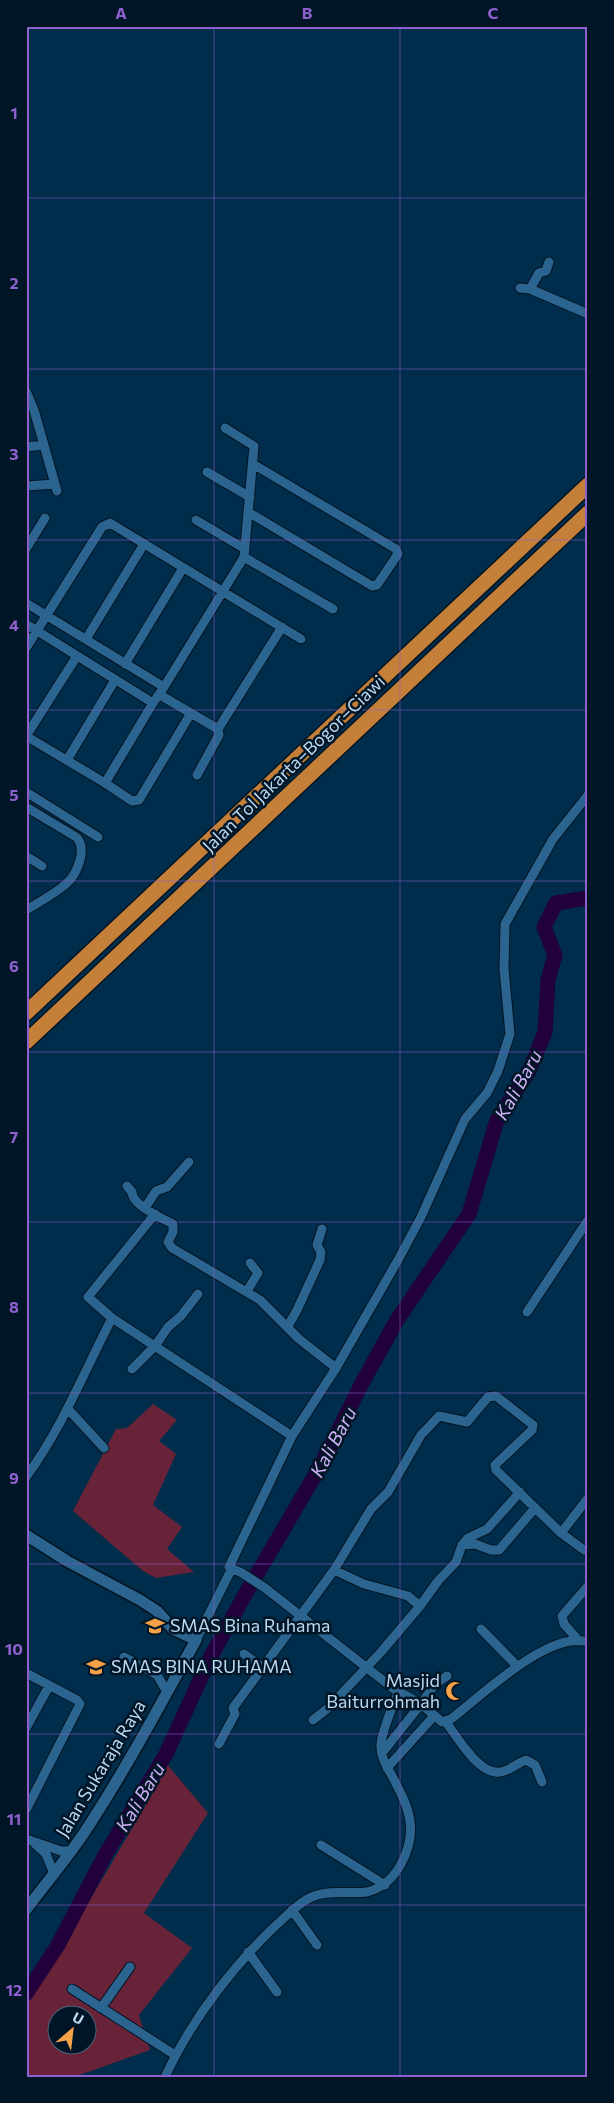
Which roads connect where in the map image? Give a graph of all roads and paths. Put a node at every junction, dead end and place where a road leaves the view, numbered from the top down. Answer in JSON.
{"nodes":[{"id":1,"x":549,"y":262,"type":"dead end"},
{"id":2,"x":520,"y":288,"type":"dead end"},
{"id":3,"x":530,"y":289,"type":"junction"},
{"id":4,"x":588,"y":314,"type":"edge"},
{"id":5,"x":26,"y":391,"type":"edge"},
{"id":6,"x":225,"y":428,"type":"dead end"},
{"id":7,"x":43,"y":445,"type":"junction"},
{"id":8,"x":26,"y":447,"type":"edge"},
{"id":9,"x":253,"y":464,"type":"junction"},
{"id":10,"x":207,"y":472,"type":"dead end"},
{"id":11,"x":588,"y":485,"type":"edge"},
{"id":12,"x":26,"y":486,"type":"edge"},
{"id":13,"x":250,"y":497,"type":"junction"},
{"id":14,"x":248,"y":512,"type":"junction"},
{"id":15,"x":588,"y":513,"type":"edge"},
{"id":16,"x":45,"y":518,"type":"dead end"},
{"id":17,"x":196,"y":520,"type":"dead end"},
{"id":18,"x":144,"y":544,"type":"junction"},
{"id":19,"x":26,"y":549,"type":"edge"},
{"id":20,"x":244,"y":553,"type":"junction"},
{"id":21,"x":183,"y":568,"type":"junction"},
{"id":22,"x":223,"y":592,"type":"junction"},
{"id":23,"x":26,"y":602,"type":"edge"},
{"id":24,"x":333,"y":609,"type":"dead end"},
{"id":25,"x":46,"y":616,"type":"junction"},
{"id":26,"x":26,"y":624,"type":"edge"},
{"id":27,"x":282,"y":627,"type":"junction"},
{"id":28,"x":37,"y":630,"type":"junction"},
{"id":29,"x":301,"y":639,"type":"dead end"},
{"id":30,"x":86,"y":640,"type":"junction"},
{"id":31,"x":26,"y":648,"type":"edge"},
{"id":32,"x":77,"y":656,"type":"junction"},
{"id":33,"x":125,"y":664,"type":"junction"},
{"id":34,"x":115,"y":680,"type":"junction"},
{"id":35,"x":162,"y":691,"type":"junction"},
{"id":36,"x":154,"y":703,"type":"junction"},
{"id":37,"x":191,"y":713,"type":"junction"},
{"id":38,"x":218,"y":729,"type":"junction"},
{"id":39,"x":26,"y":736,"type":"edge"},
{"id":40,"x":67,"y":760,"type":"junction"},
{"id":41,"x":196,"y":775,"type":"dead end"},
{"id":42,"x":105,"y":783,"type":"junction"},
{"id":43,"x":26,"y":792,"type":"edge"},
{"id":44,"x":588,"y":795,"type":"edge"},
{"id":45,"x":26,"y":807,"type":"edge"},
{"id":46,"x":232,"y":820,"type":"junction"},
{"id":47,"x":247,"y":835,"type":"junction"},
{"id":48,"x":98,"y":837,"type":"dead end"},
{"id":49,"x":26,"y":856,"type":"edge"},
{"id":50,"x":42,"y":866,"type":"dead end"},
{"id":51,"x":26,"y":910,"type":"edge"},
{"id":52,"x":26,"y":1012,"type":"edge"},
{"id":53,"x":26,"y":1042,"type":"edge"},
{"id":54,"x":189,"y":1162,"type":"dead end"},
{"id":55,"x":127,"y":1186,"type":"dead end"},
{"id":56,"x":145,"y":1208,"type":"junction"},
{"id":57,"x":155,"y":1214,"type":"junction"},
{"id":58,"x":588,"y":1220,"type":"edge"},
{"id":59,"x":322,"y":1229,"type":"dead end"},
{"id":60,"x":250,"y":1263,"type":"dead end"},
{"id":61,"x":247,"y":1291,"type":"junction"},
{"id":62,"x":198,"y":1294,"type":"dead end"},
{"id":63,"x":527,"y":1312,"type":"dead end"},
{"id":64,"x":112,"y":1318,"type":"junction"},
{"id":65,"x":288,"y":1326,"type":"junction"},
{"id":66,"x":154,"y":1346,"type":"junction"},
{"id":67,"x":336,"y":1368,"type":"junction"},
{"id":68,"x":132,"y":1369,"type":"dead end"},
{"id":69,"x":68,"y":1409,"type":"junction"},
{"id":70,"x":292,"y":1436,"type":"junction"},
{"id":71,"x":104,"y":1448,"type":"dead end"},
{"id":72,"x":26,"y":1477,"type":"edge"},
{"id":73,"x":520,"y":1492,"type":"junction"},
{"id":74,"x":588,"y":1498,"type":"edge"},
{"id":75,"x":536,"y":1508,"type":"junction"},
{"id":76,"x":561,"y":1532,"type":"junction"},
{"id":77,"x":26,"y":1535,"type":"edge"},
{"id":78,"x":462,"y":1544,"type":"junction"},
{"id":79,"x":588,"y":1550,"type":"edge"},
{"id":80,"x":229,"y":1567,"type":"junction"},
{"id":81,"x":334,"y":1570,"type":"junction"},
{"id":82,"x":588,"y":1586,"type":"edge"},
{"id":83,"x":420,"y":1606,"type":"junction"},
{"id":84,"x":300,"y":1615,"type":"junction"},
{"id":85,"x":481,"y":1629,"type":"dead end"},
{"id":86,"x":196,"y":1640,"type":"junction"},
{"id":87,"x":583,"y":1642,"type":"edge"},
{"id":88,"x":244,"y":1654,"type":"dead end"},
{"id":89,"x":124,"y":1657,"type":"dead end"},
{"id":90,"x":517,"y":1666,"type":"junction"},
{"id":91,"x":262,"y":1667,"type":"junction"},
{"id":92,"x":367,"y":1667,"type":"junction"},
{"id":93,"x":26,"y":1674,"type":"edge"},
{"id":94,"x":447,"y":1676,"type":"dead end"},
{"id":95,"x":49,"y":1686,"type":"junction"},
{"id":96,"x":399,"y":1691,"type":"junction"},
{"id":97,"x":167,"y":1692,"type":"junction"},
{"id":98,"x":421,"y":1704,"type":"junction"},
{"id":99,"x":434,"y":1716,"type":"junction"},
{"id":100,"x":313,"y":1720,"type":"dead end"},
{"id":101,"x":446,"y":1722,"type":"junction"},
{"id":102,"x":26,"y":1728,"type":"edge"},
{"id":103,"x":219,"y":1744,"type":"dead end"},
{"id":104,"x":382,"y":1753,"type":"junction"},
{"id":105,"x":387,"y":1768,"type":"junction"},
{"id":106,"x":542,"y":1782,"type":"dead end"},
{"id":107,"x":26,"y":1810,"type":"edge"},
{"id":108,"x":29,"y":1840,"type":"edge"},
{"id":109,"x":321,"y":1846,"type":"dead end"},
{"id":110,"x":71,"y":1851,"type":"junction"},
{"id":111,"x":54,"y":1874,"type":"junction"},
{"id":112,"x":385,"y":1885,"type":"junction"},
{"id":113,"x":26,"y":1910,"type":"edge"},
{"id":114,"x":292,"y":1910,"type":"junction"},
{"id":115,"x":317,"y":1945,"type":"dead end"},
{"id":116,"x":248,"y":1952,"type":"junction"},
{"id":117,"x":130,"y":1967,"type":"dead end"},
{"id":118,"x":72,"y":1989,"type":"dead end"},
{"id":119,"x":277,"y":1992,"type":"dead end"},
{"id":120,"x":102,"y":2008,"type":"junction"},
{"id":121,"x":175,"y":2055,"type":"junction"},
{"id":122,"x":165,"y":2077,"type":"edge"}],
"edges":[{"from":1,"to":3,"type":"street"},
{"from":2,"to":3,"type":"street"},
{"from":3,"to":4,"type":"street"},
{"from":5,"to":7,"type":"street"},
{"from":6,"to":9,"type":"street"},
{"from":7,"to":8,"type":"street"},
{"from":7,"to":12,"type":"street"},
{"from":9,"to":13,"type":"street"},
{"from":9,"to":14,"type":"street"},
{"from":10,"to":13,"type":"street"},
{"from":11,"to":46,"type":"highway","name":"Jalan Tol Jakarta–Bogor–Ciawi"},
{"from":13,"to":14,"type":"street"},
{"from":14,"to":20,"type":"street"},
{"from":15,"to":47,"type":"highway","name":"Jalan Tol Jakarta–Bogor–Ciawi"},
{"from":16,"to":19,"type":"street"},
{"from":17,"to":20,"type":"street"},
{"from":18,"to":21,"type":"street"},
{"from":18,"to":25,"type":"street"},
{"from":18,"to":30,"type":"street"},
{"from":20,"to":22,"type":"street"},
{"from":20,"to":24,"type":"street"},
{"from":21,"to":22,"type":"street"},
{"from":21,"to":33,"type":"street"},
{"from":22,"to":27,"type":"street"},
{"from":22,"to":35,"type":"street"},
{"from":23,"to":25,"type":"street"},
{"from":25,"to":28,"type":"street"},
{"from":25,"to":30,"type":"street"},
{"from":26,"to":28,"type":"street"},
{"from":27,"to":29,"type":"street"},
{"from":27,"to":38,"type":"street"},
{"from":28,"to":31,"type":"street"},
{"from":28,"to":32,"type":"street"},
{"from":30,"to":33,"type":"street"},
{"from":32,"to":34,"type":"street"},
{"from":32,"to":39,"type":"street"},
{"from":33,"to":35,"type":"street"},
{"from":34,"to":36,"type":"street"},
{"from":34,"to":40,"type":"street"},
{"from":35,"to":36,"type":"street"},
{"from":35,"to":37,"type":"street"},
{"from":36,"to":42,"type":"street"},
{"from":37,"to":38,"type":"street"},
{"from":37,"to":42,"type":"street"},
{"from":38,"to":41,"type":"street"},
{"from":39,"to":40,"type":"street"},
{"from":40,"to":42,"type":"street"},
{"from":43,"to":48,"type":"street"},
{"from":44,"to":67,"type":"street"},
{"from":45,"to":51,"type":"street"},
{"from":46,"to":47,"type":"highway"},
{"from":46,"to":52,"type":"highway","name":"Jalan Tol Jakarta–Bogor–Ciawi"},
{"from":47,"to":53,"type":"highway","name":"Jalan Tol Jakarta–Bogor–Ciawi"},
{"from":49,"to":50,"type":"street"},
{"from":54,"to":56,"type":"street"},
{"from":55,"to":56,"type":"street"},
{"from":56,"to":57,"type":"street"},
{"from":57,"to":61,"type":"street"},
{"from":57,"to":64,"type":"street"},
{"from":58,"to":63,"type":"street"},
{"from":59,"to":65,"type":"street"},
{"from":60,"to":61,"type":"street"},
{"from":61,"to":65,"type":"street"},
{"from":62,"to":66,"type":"street"},
{"from":64,"to":66,"type":"street"},
{"from":64,"to":69,"type":"street"},
{"from":65,"to":67,"type":"street"},
{"from":66,"to":68,"type":"street"},
{"from":66,"to":70,"type":"street"},
{"from":67,"to":70,"type":"street"},
{"from":69,"to":71,"type":"street"},
{"from":69,"to":72,"type":"street"},
{"from":70,"to":80,"type":"street"},
{"from":73,"to":75,"type":"street"},
{"from":73,"to":78,"type":"street"},
{"from":73,"to":81,"type":"street"},
{"from":74,"to":76,"type":"street"},
{"from":75,"to":76,"type":"street"},
{"from":75,"to":78,"type":"street"},
{"from":76,"to":79,"type":"street"},
{"from":77,"to":86,"type":"street"},
{"from":78,"to":83,"type":"street"},
{"from":80,"to":84,"type":"street"},
{"from":80,"to":86,"type":"street"},
{"from":81,"to":83,"type":"street"},
{"from":81,"to":84,"type":"street"},
{"from":82,"to":87,"type":"street"},
{"from":83,"to":92,"type":"street"},
{"from":84,"to":91,"type":"street"},
{"from":84,"to":92,"type":"street"},
{"from":85,"to":90,"type":"street"},
{"from":86,"to":97,"type":"street","name":"Jalan Sukaraja Raya"},
{"from":87,"to":90,"type":"street"},
{"from":88,"to":91,"type":"street"},
{"from":89,"to":97,"type":"street"},
{"from":90,"to":101,"type":"street"},
{"from":91,"to":103,"type":"street"},
{"from":92,"to":96,"type":"street"},
{"from":92,"to":100,"type":"street"},
{"from":93,"to":95,"type":"street"},
{"from":94,"to":98,"type":"street"},
{"from":95,"to":102,"type":"street"},
{"from":95,"to":107,"type":"street"},
{"from":96,"to":98,"type":"street"},
{"from":96,"to":104,"type":"street"},
{"from":97,"to":110,"type":"street","name":"Jalan Sukaraja Raya"},
{"from":98,"to":99,"type":"street"},
{"from":98,"to":104,"type":"street"},
{"from":99,"to":101,"type":"street"},
{"from":99,"to":105,"type":"street"},
{"from":101,"to":106,"type":"street"},
{"from":104,"to":105,"type":"street"},
{"from":105,"to":112,"type":"street"},
{"from":108,"to":110,"type":"street"},
{"from":108,"to":111,"type":"street"},
{"from":109,"to":112,"type":"street"},
{"from":110,"to":111,"type":"street","name":"Jalan Sukaraja Raya"},
{"from":111,"to":113,"type":"street","name":"Jalan Sukaraja Raya"},
{"from":112,"to":114,"type":"street"},
{"from":114,"to":115,"type":"street"},
{"from":114,"to":116,"type":"street"},
{"from":116,"to":119,"type":"street"},
{"from":116,"to":121,"type":"street"},
{"from":117,"to":120,"type":"street"},
{"from":118,"to":120,"type":"street"},
{"from":120,"to":121,"type":"street"},
{"from":121,"to":122,"type":"street"}]}
